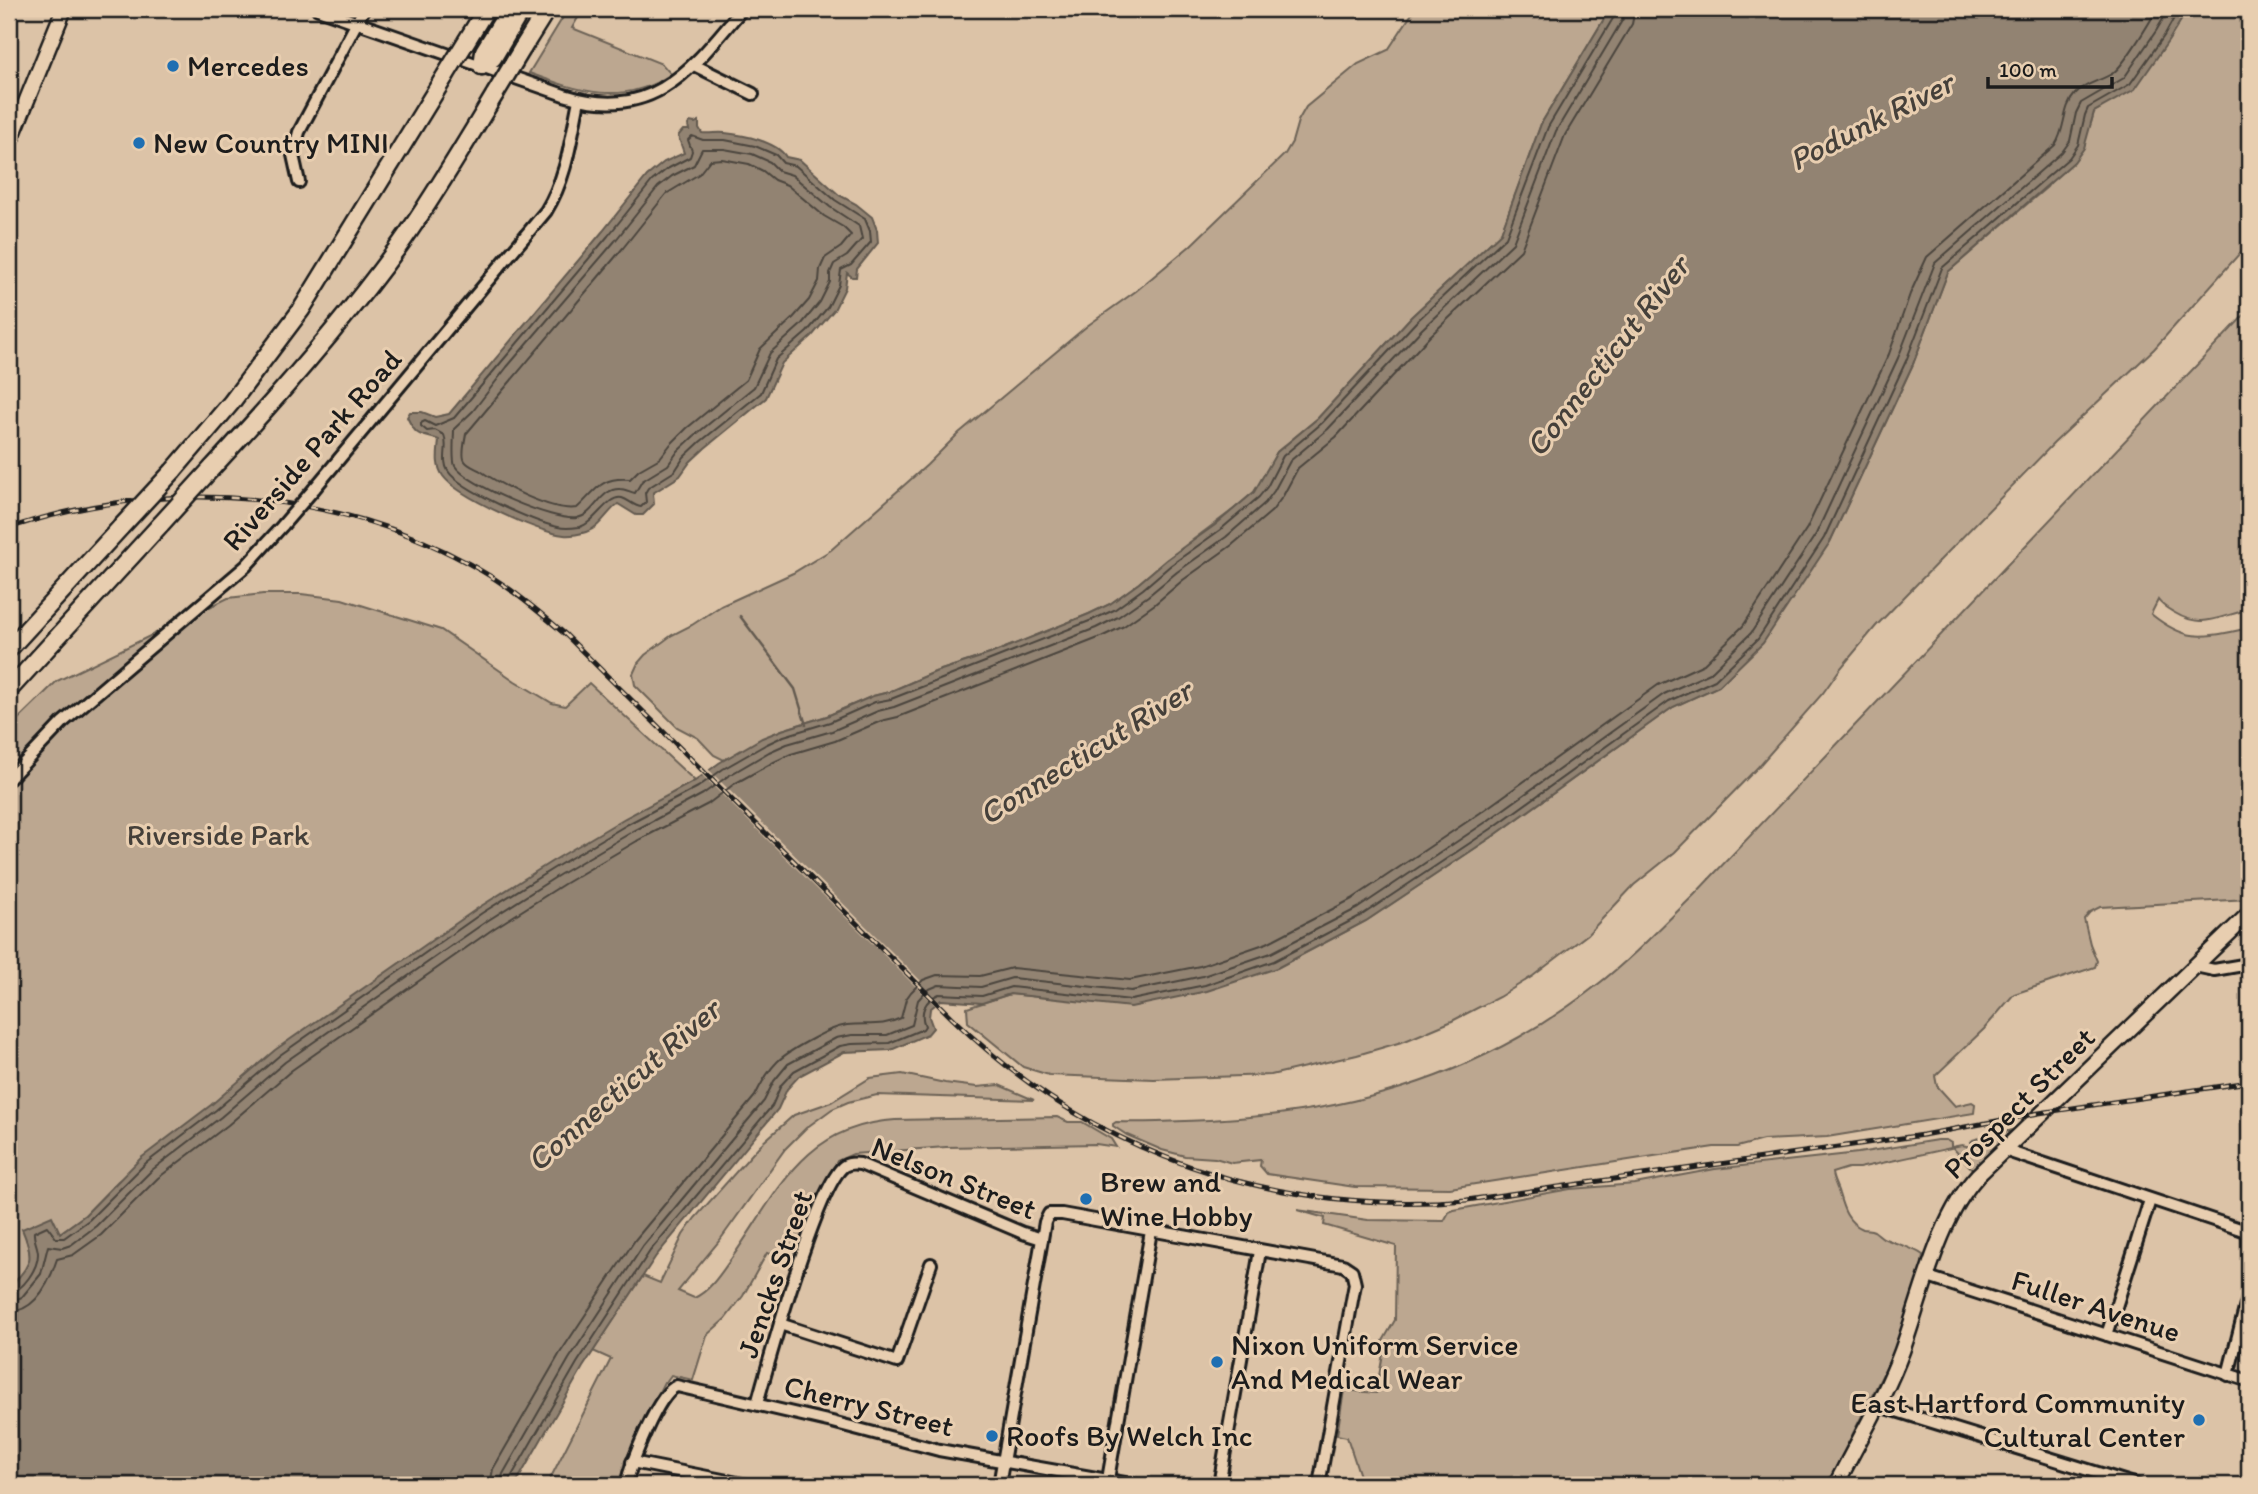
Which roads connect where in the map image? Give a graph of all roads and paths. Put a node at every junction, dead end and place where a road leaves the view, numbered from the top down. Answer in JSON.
{"nodes":[{"id":1,"x":64,"y":9,"type":"edge"},
{"id":2,"x":318,"y":9,"type":"edge"},
{"id":3,"x":364,"y":9,"type":"edge"},
{"id":4,"x":486,"y":9,"type":"edge"},
{"id":5,"x":510,"y":9,"type":"edge"},
{"id":6,"x":522,"y":9,"type":"edge"},
{"id":7,"x":547,"y":9,"type":"edge"},
{"id":8,"x":742,"y":9,"type":"edge"},
{"id":9,"x":356,"y":22,"type":"junction"},
{"id":10,"x":694,"y":65,"type":"junction"},
{"id":11,"x":482,"y":66,"type":"junction"},
{"id":12,"x":753,"y":93,"type":"dead end"},
{"id":13,"x":579,"y":100,"type":"junction"},
{"id":14,"x":9,"y":142,"type":"edge"},
{"id":15,"x":299,"y":181,"type":"dead end"},
{"id":16,"x":9,"y":649,"type":"edge"},
{"id":17,"x":9,"y":690,"type":"edge"},
{"id":18,"x":9,"y":779,"type":"edge"},
{"id":19,"x":2249,"y":914,"type":"edge"},
{"id":20,"x":2249,"y":964,"type":"edge"},
{"id":21,"x":2195,"y":966,"type":"junction"},
{"id":22,"x":2004,"y":1150,"type":"junction"},
{"id":23,"x":848,"y":1164,"type":"joint"},
{"id":24,"x":2150,"y":1199,"type":"junction"},
{"id":25,"x":1151,"y":1231,"type":"junction"},
{"id":26,"x":2249,"y":1232,"type":"edge"},
{"id":27,"x":1042,"y":1239,"type":"junction"},
{"id":28,"x":1260,"y":1251,"type":"junction"},
{"id":29,"x":931,"y":1264,"type":"dead end"},
{"id":30,"x":1928,"y":1277,"type":"junction"},
{"id":31,"x":2249,"y":1293,"type":"edge"},
{"id":32,"x":780,"y":1324,"type":"junction"},
{"id":33,"x":2107,"y":1335,"type":"junction"},
{"id":34,"x":2228,"y":1375,"type":"junction"},
{"id":35,"x":2249,"y":1381,"type":"edge"},
{"id":36,"x":757,"y":1404,"type":"junction"},
{"id":37,"x":1877,"y":1405,"type":"junction"},
{"id":38,"x":632,"y":1462,"type":"junction"},
{"id":39,"x":1003,"y":1462,"type":"junction"},
{"id":40,"x":1107,"y":1483,"type":"edge"},
{"id":41,"x":626,"y":1485,"type":"edge"},
{"id":42,"x":748,"y":1485,"type":"edge"},
{"id":43,"x":999,"y":1485,"type":"edge"},
{"id":44,"x":1136,"y":1485,"type":"edge"},
{"id":45,"x":1219,"y":1485,"type":"edge"},
{"id":46,"x":1319,"y":1485,"type":"edge"},
{"id":47,"x":1836,"y":1485,"type":"edge"},
{"id":48,"x":2137,"y":1485,"type":"edge"}],
"edges":[{"from":1,"to":14,"type":"main road"},
{"from":2,"to":9,"type":"street"},
{"from":3,"to":9,"type":"street"},
{"from":4,"to":16,"type":"highway","bridge":true},
{"from":5,"to":11,"type":"highway"},
{"from":6,"to":11,"type":"highway"},
{"from":7,"to":17,"type":"highway","bridge":true},
{"from":8,"to":10,"type":"street"},
{"from":9,"to":11,"type":"street"},
{"from":9,"to":15,"type":"street"},
{"from":10,"to":12,"type":"street"},
{"from":10,"to":13,"type":"street"},
{"from":11,"to":13,"type":"street"},
{"from":13,"to":18,"type":"street","name":"Riverside Park Road","bridge":true},
{"from":19,"to":21,"type":"main road","name":"Prospect Street"},
{"from":20,"to":21,"type":"street"},
{"from":21,"to":22,"type":"main road","name":"Prospect Street"},
{"from":22,"to":24,"type":"street"},
{"from":22,"to":30,"type":"main road","name":"Prospect Street"},
{"from":23,"to":27,"type":"street","name":"Nelson Street"},
{"from":23,"to":32,"type":"street","name":"Jencks Street"},
{"from":24,"to":26,"type":"street"},
{"from":24,"to":33,"type":"street"},
{"from":25,"to":27,"type":"street"},
{"from":25,"to":28,"type":"street"},
{"from":25,"to":40,"type":"street"},
{"from":27,"to":39,"type":"street"},
{"from":28,"to":45,"type":"street"},
{"from":28,"to":46,"type":"street"},
{"from":29,"to":32,"type":"street"},
{"from":30,"to":33,"type":"street","name":"Fuller Avenue"},
{"from":30,"to":37,"type":"main road","name":"Prospect Street"},
{"from":31,"to":34,"type":"street"},
{"from":32,"to":36,"type":"street","name":"Jencks Street"},
{"from":33,"to":34,"type":"street","name":"Fuller Avenue"},
{"from":34,"to":35,"type":"street","name":"Fuller Avenue"},
{"from":36,"to":38,"type":"street","name":"Cherry Street"},
{"from":36,"to":39,"type":"street","name":"Cherry Street"},
{"from":37,"to":47,"type":"main road","name":"Prospect Street"},
{"from":37,"to":48,"type":"street"},
{"from":38,"to":41,"type":"street"},
{"from":38,"to":42,"type":"street"},
{"from":39,"to":40,"type":"street","name":"Cherry Street"},
{"from":39,"to":43,"type":"street"},
{"from":40,"to":44,"type":"street","name":"Cherry Street"}]}
